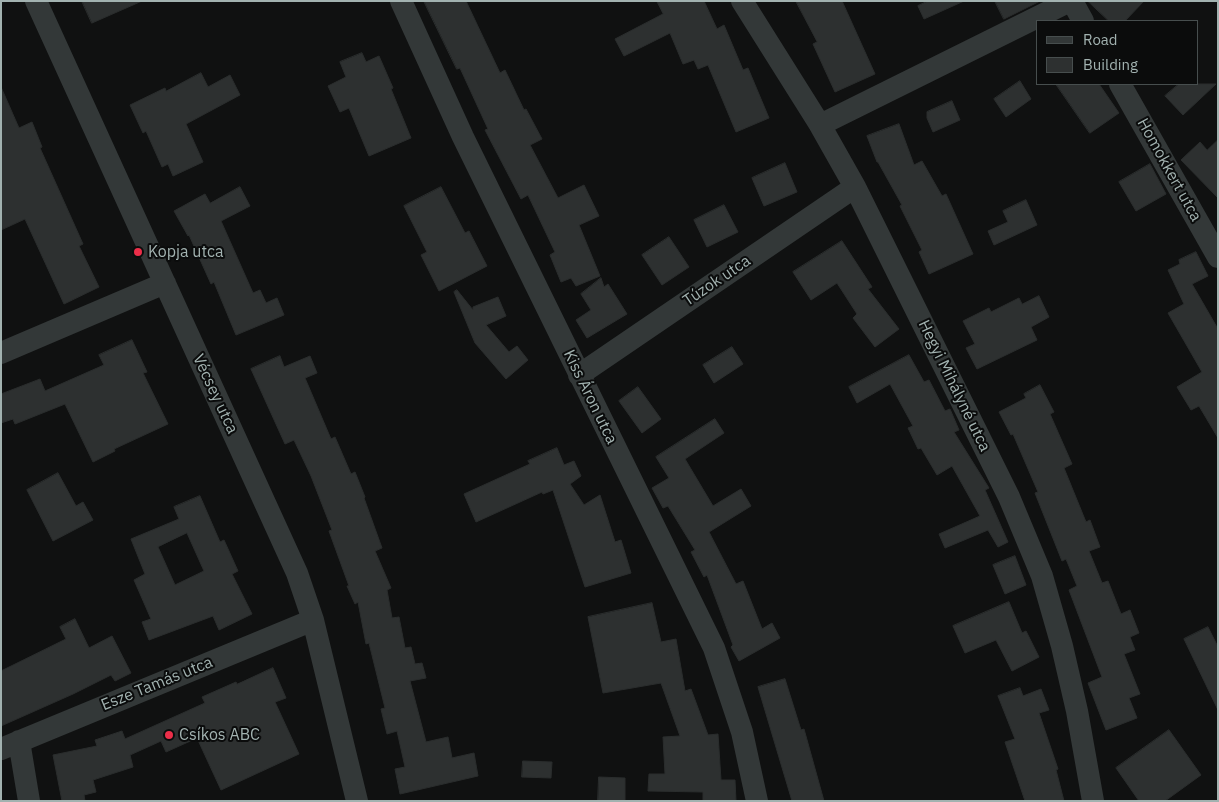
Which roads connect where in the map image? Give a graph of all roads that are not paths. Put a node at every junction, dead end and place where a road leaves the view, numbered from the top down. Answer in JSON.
{"nodes":[{"id":1,"x":36,"y":1,"type":"edge"},
{"id":2,"x":401,"y":1,"type":"edge"},
{"id":3,"x":742,"y":1,"type":"edge"},
{"id":4,"x":1071,"y":1,"type":"edge"},
{"id":5,"x":1082,"y":20,"type":"edge"},
{"id":6,"x":1121,"y":85,"type":"edge"},
{"id":7,"x":820,"y":125,"type":"junction"},
{"id":8,"x":855,"y":187,"type":"junction"},
{"id":9,"x":1218,"y":257,"type":"edge"},
{"id":10,"x":165,"y":283,"type":"junction"},
{"id":11,"x":1,"y":353,"type":"edge"},
{"id":12,"x":579,"y":375,"type":"junction"},
{"id":13,"x":313,"y":620,"type":"junction"},
{"id":14,"x":10,"y":745,"type":"edge"},
{"id":15,"x":29,"y":801,"type":"edge"},
{"id":16,"x":357,"y":801,"type":"edge"},
{"id":17,"x":757,"y":801,"type":"edge"},
{"id":18,"x":1093,"y":801,"type":"edge"}],
"edges":[{"from":1,"to":10,"type":"street","name":"Vécsey utca"},
{"from":2,"to":12,"type":"street","name":"Kiss Áron utca"},
{"from":3,"to":7,"type":"street","name":"Hegyi Mihályné utca"},
{"from":4,"to":5,"type":"street"},
{"from":4,"to":7,"type":"street"},
{"from":6,"to":9,"type":"street","name":"Homokkert utca"},
{"from":7,"to":8,"type":"street","name":"Hegyi Mihályné utca"},
{"from":8,"to":12,"type":"street","name":"Túzok utca"},
{"from":8,"to":18,"type":"street","name":"Hegyi Mihályné utca"},
{"from":10,"to":11,"type":"street"},
{"from":10,"to":13,"type":"street","name":"Vécsey utca"},
{"from":12,"to":17,"type":"street","name":"Kiss Áron utca"},
{"from":13,"to":14,"type":"street","name":"Esze Tamás utca"},
{"from":13,"to":16,"type":"street","name":"Vécsey utca"},
{"from":14,"to":15,"type":"street"}]}
